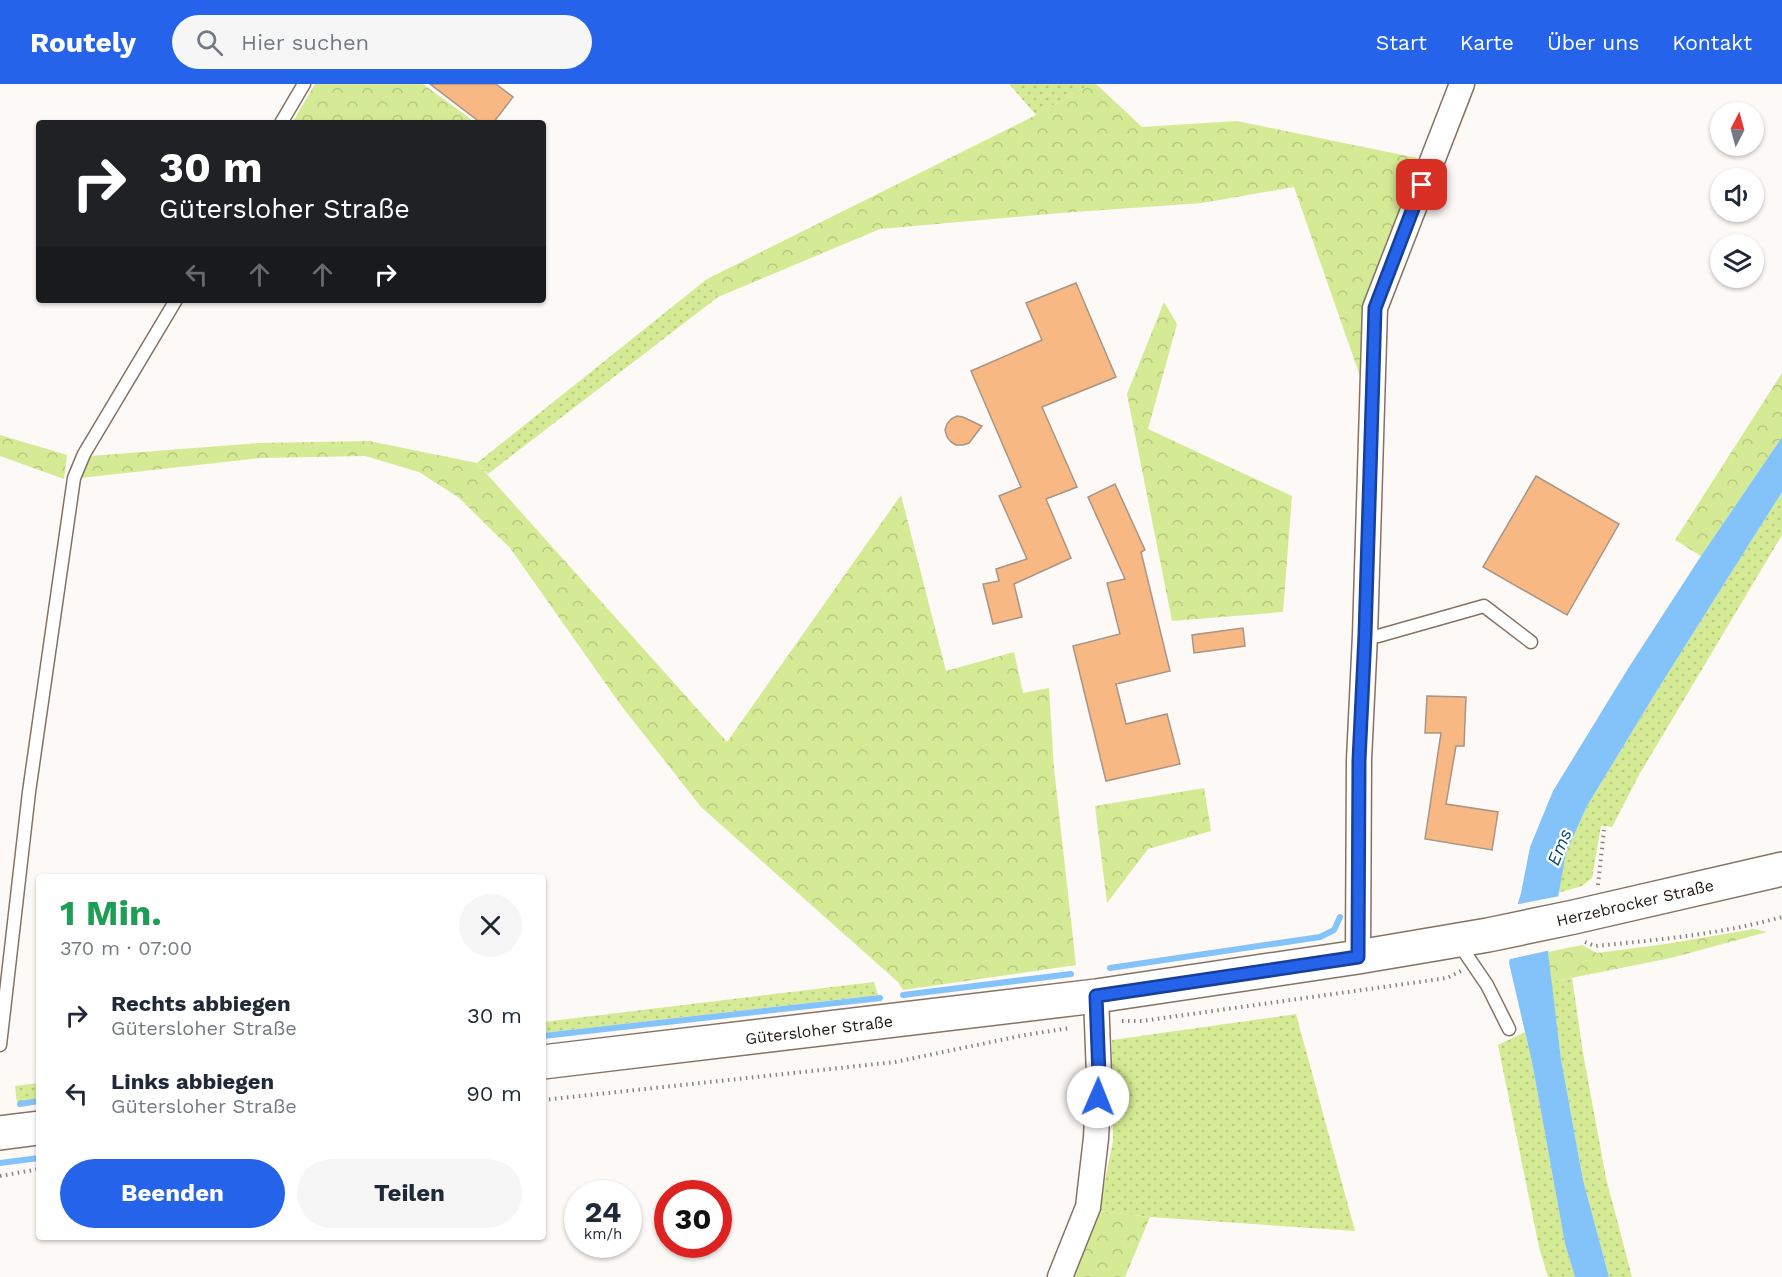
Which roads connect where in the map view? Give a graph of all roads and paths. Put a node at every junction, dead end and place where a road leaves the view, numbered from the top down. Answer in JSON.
{"nodes":[{"id":1,"x":304,"y":84,"type":"edge"},
{"id":2,"x":1462,"y":84,"type":"edge"},
{"id":3,"x":283,"y":120,"type":"edge"},
{"id":4,"x":174,"y":303,"type":"edge"},
{"id":5,"x":1365,"y":635,"type":"junction"},
{"id":6,"x":1531,"y":642,"type":"dead end"},
{"id":7,"x":1604,"y":830,"type":"dead end"},
{"id":8,"x":1776,"y":870,"type":"edge"},
{"id":9,"x":1782,"y":917,"type":"edge"},
{"id":10,"x":1583,"y":923,"type":"junction"},
{"id":11,"x":1473,"y":947,"type":"junction"},
{"id":12,"x":1358,"y":957,"type":"junction"},
{"id":13,"x":1096,"y":1010,"type":"junction"},
{"id":14,"x":1509,"y":1029,"type":"dead end"},
{"id":15,"x":0,"y":1045,"type":"edge"},
{"id":16,"x":546,"y":1062,"type":"edge"},
{"id":17,"x":546,"y":1100,"type":"edge"},
{"id":18,"x":36,"y":1128,"type":"edge"},
{"id":19,"x":0,"y":1133,"type":"edge"},
{"id":20,"x":36,"y":1170,"type":"edge"},
{"id":21,"x":0,"y":1176,"type":"edge"},
{"id":22,"x":1060,"y":1277,"type":"edge"}],
"edges":[{"from":1,"to":3,"type":"lane"},
{"from":2,"to":5,"type":"street"},
{"from":4,"to":15,"type":"lane"},
{"from":5,"to":6,"type":"lane"},
{"from":5,"to":12,"type":"street"},
{"from":7,"to":10,"type":"path"},
{"from":8,"to":10,"type":"main road","name":"Herzebrocker Straße"},
{"from":9,"to":10,"type":"path"},
{"from":10,"to":11,"type":"main road","name":"Herzebrocker Straße"},
{"from":11,"to":12,"type":"main road","name":"Gütersloher Straße"},
{"from":11,"to":13,"type":"path"},
{"from":11,"to":14,"type":"lane"},
{"from":12,"to":13,"type":"main road","name":"Gütersloher Straße"},
{"from":13,"to":16,"type":"main road","name":"Gütersloher Straße"},
{"from":13,"to":17,"type":"path"},
{"from":13,"to":22,"type":"street"},
{"from":18,"to":19,"type":"main road"},
{"from":20,"to":21,"type":"path"}]}
